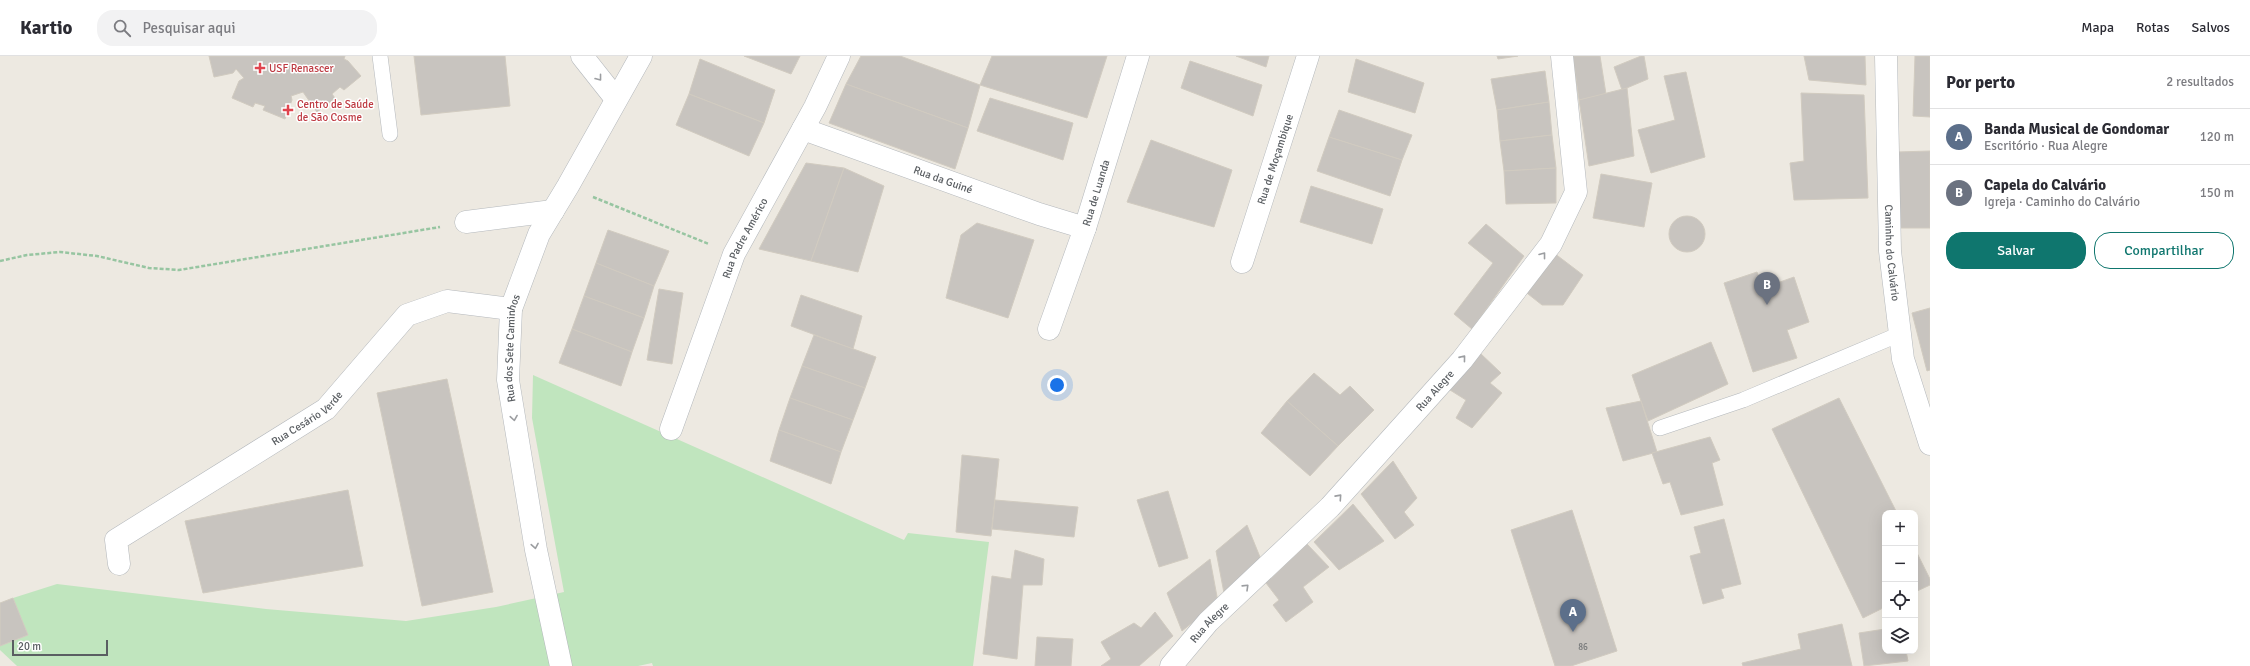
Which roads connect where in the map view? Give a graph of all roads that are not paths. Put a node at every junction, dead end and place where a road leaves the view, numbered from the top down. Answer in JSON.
{"nodes":[{"id":1,"x":380,"y":56,"type":"edge"},
{"id":2,"x":582,"y":56,"type":"edge"},
{"id":3,"x":641,"y":56,"type":"edge"},
{"id":4,"x":839,"y":56,"type":"edge"},
{"id":5,"x":1138,"y":56,"type":"edge"},
{"id":6,"x":1308,"y":56,"type":"edge"},
{"id":7,"x":1562,"y":56,"type":"edge"},
{"id":8,"x":1886,"y":56,"type":"edge"},
{"id":9,"x":616,"y":99,"type":"junction"},
{"id":10,"x":802,"y":129,"type":"junction"},
{"id":11,"x":390,"y":134,"type":"dead end"},
{"id":12,"x":553,"y":211,"type":"junction"},
{"id":13,"x":466,"y":222,"type":"road end"},
{"id":14,"x":1085,"y":228,"type":"junction"},
{"id":15,"x":1242,"y":262,"type":"dead end"},
{"id":16,"x":511,"y":309,"type":"junction"},
{"id":17,"x":1049,"y":329,"type":"dead end"},
{"id":18,"x":1900,"y":334,"type":"junction"},
{"id":19,"x":1660,"y":428,"type":"dead end"},
{"id":20,"x":671,"y":429,"type":"dead end"},
{"id":21,"x":1930,"y":444,"type":"edge"},
{"id":22,"x":119,"y":564,"type":"dead end"},
{"id":23,"x":561,"y":666,"type":"edge"},
{"id":24,"x":1171,"y":666,"type":"edge"}],
"edges":[{"from":1,"to":11,"type":"lane"},
{"from":2,"to":9,"type":"street","one_way":true},
{"from":3,"to":9,"type":"street","name":"Rua dos Sete Caminhos"},
{"from":4,"to":10,"type":"street","name":"Rua Padre Américo"},
{"from":5,"to":14,"type":"street","name":"Rua de Luanda"},
{"from":6,"to":15,"type":"street","name":"Rua de Moçambique"},
{"from":24,"to":7,"type":"street","name":"Rua Alegre","one_way":true},
{"from":8,"to":18,"type":"street","name":"Caminho do Calvário"},
{"from":9,"to":12,"type":"street","name":"Rua dos Sete Caminhos"},
{"from":10,"to":14,"type":"street","name":"Rua da Guiné"},
{"from":10,"to":20,"type":"street","name":"Rua Padre Américo"},
{"from":12,"to":13,"type":"street"},
{"from":12,"to":16,"type":"street","name":"Rua dos Sete Caminhos"},
{"from":14,"to":17,"type":"street","name":"Rua de Luanda"},
{"from":16,"to":22,"type":"street","name":"Rua Cesário Verde"},
{"from":16,"to":23,"type":"street","name":"Rua dos Sete Caminhos","one_way":true},
{"from":18,"to":19,"type":"lane"},
{"from":18,"to":21,"type":"street","name":"Caminho do Calvário"}]}
